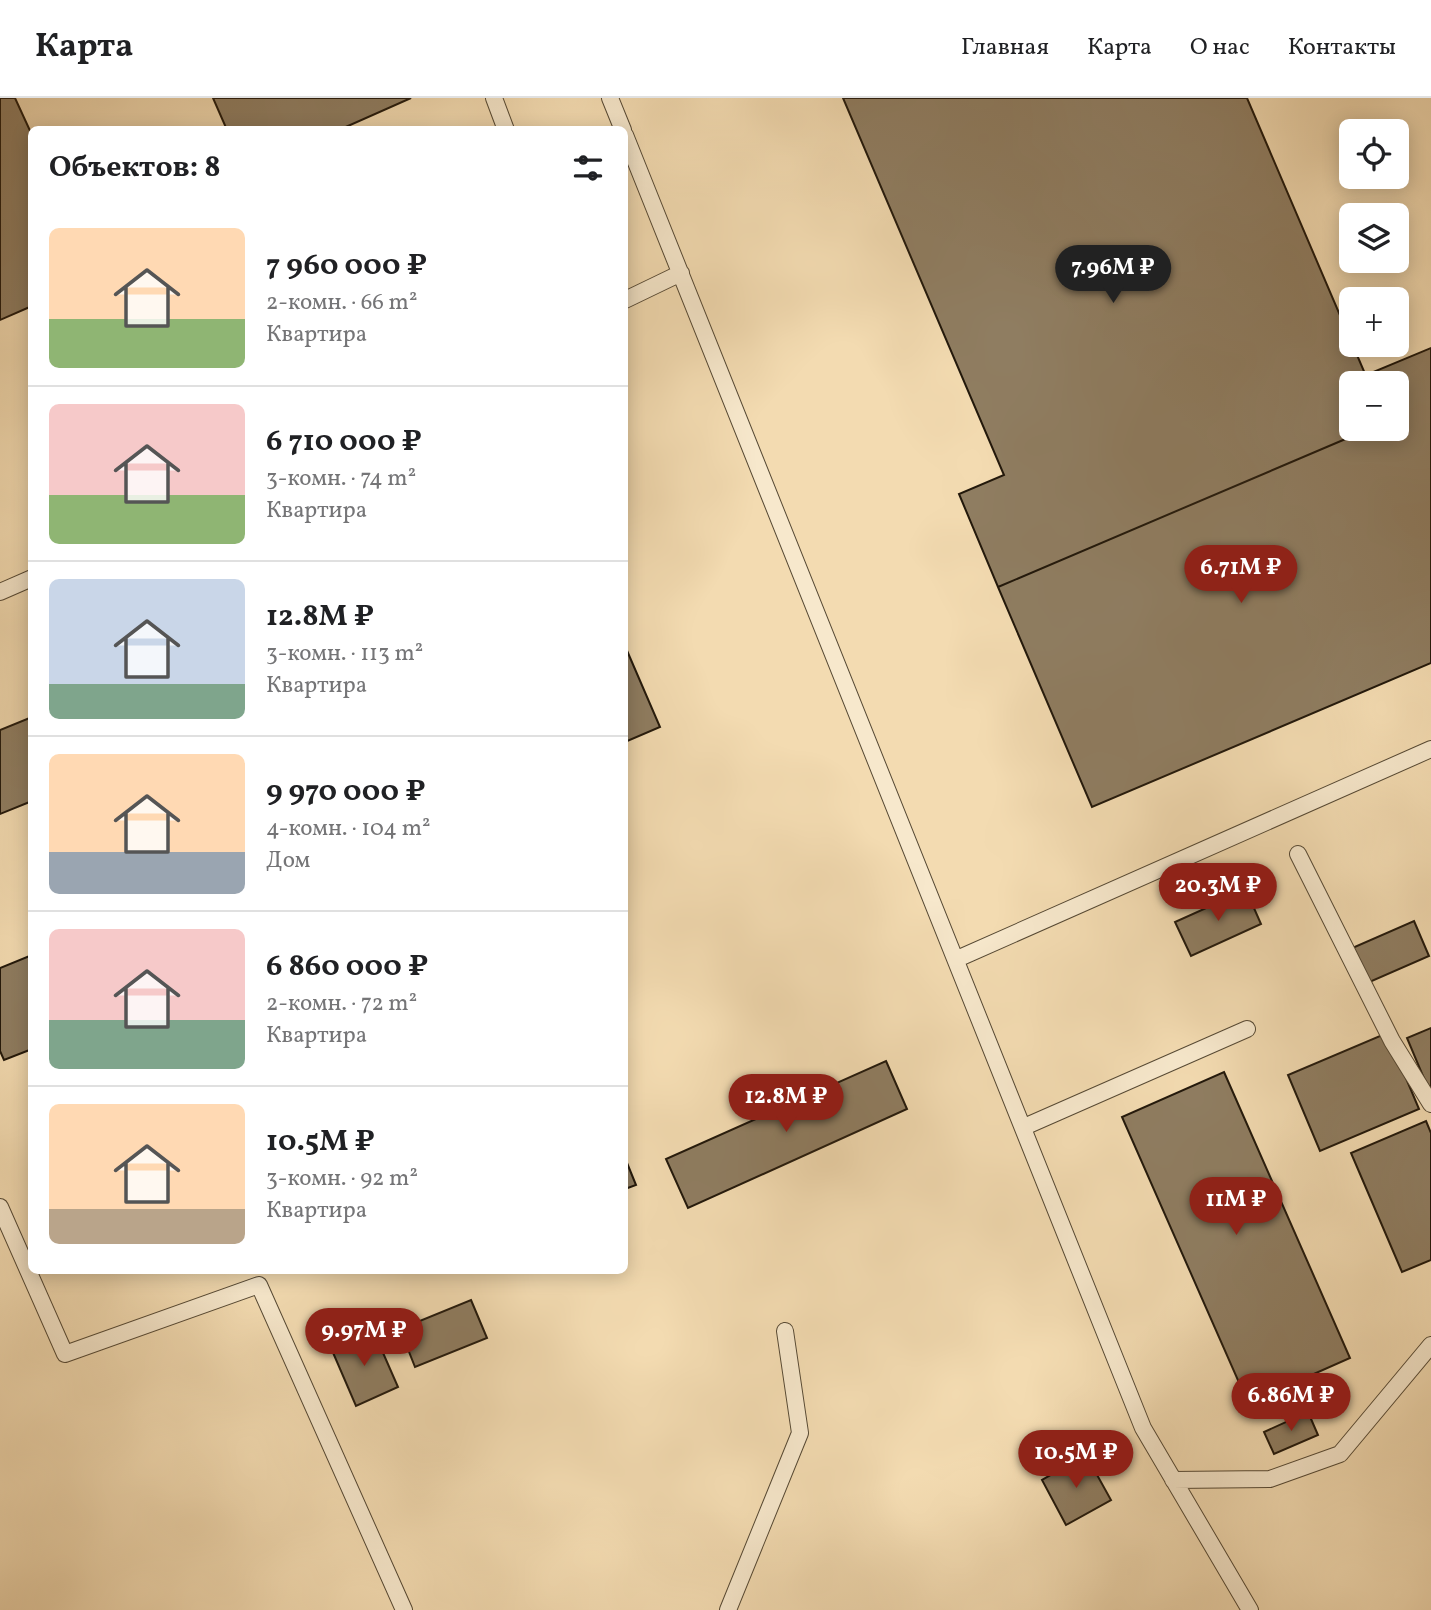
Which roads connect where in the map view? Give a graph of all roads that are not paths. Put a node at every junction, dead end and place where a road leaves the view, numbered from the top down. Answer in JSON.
{"nodes":[{"id":1,"x":494,"y":98,"type":"edge"},
{"id":2,"x":610,"y":98,"type":"edge"},
{"id":3,"x":504,"y":126,"type":"edge"},
{"id":4,"x":621,"y":126,"type":"edge"},
{"id":5,"x":628,"y":142,"type":"edge"},
{"id":6,"x":681,"y":273,"type":"junction"},
{"id":7,"x":628,"y":299,"type":"edge"},
{"id":8,"x":28,"y":580,"type":"edge"},
{"id":9,"x":0,"y":592,"type":"edge"},
{"id":10,"x":1431,"y":749,"type":"edge"},
{"id":11,"x":1298,"y":854,"type":"dead end"},
{"id":12,"x":957,"y":959,"type":"junction"},
{"id":13,"x":1247,"y":1029,"type":"dead end"},
{"id":14,"x":1431,"y":1104,"type":"edge"},
{"id":15,"x":1024,"y":1127,"type":"junction"},
{"id":16,"x":0,"y":1207,"type":"edge"},
{"id":17,"x":28,"y":1270,"type":"edge"},
{"id":18,"x":30,"y":1274,"type":"edge"},
{"id":19,"x":785,"y":1331,"type":"dead end"},
{"id":20,"x":1431,"y":1345,"type":"edge"},
{"id":21,"x":1173,"y":1480,"type":"junction"},
{"id":22,"x":404,"y":1610,"type":"edge"},
{"id":23,"x":728,"y":1610,"type":"edge"},
{"id":24,"x":1250,"y":1610,"type":"edge"}],
"edges":[{"from":1,"to":3,"type":"lane"},
{"from":2,"to":4,"type":"lane"},
{"from":5,"to":6,"type":"lane"},
{"from":6,"to":7,"type":"lane"},
{"from":6,"to":12,"type":"lane"},
{"from":8,"to":9,"type":"lane"},
{"from":10,"to":12,"type":"lane"},
{"from":11,"to":14,"type":"lane"},
{"from":12,"to":15,"type":"lane"},
{"from":13,"to":15,"type":"lane"},
{"from":15,"to":21,"type":"lane"},
{"from":16,"to":17,"type":"lane"},
{"from":18,"to":22,"type":"lane"},
{"from":19,"to":23,"type":"lane"},
{"from":20,"to":21,"type":"lane"},
{"from":21,"to":24,"type":"lane"}]}
